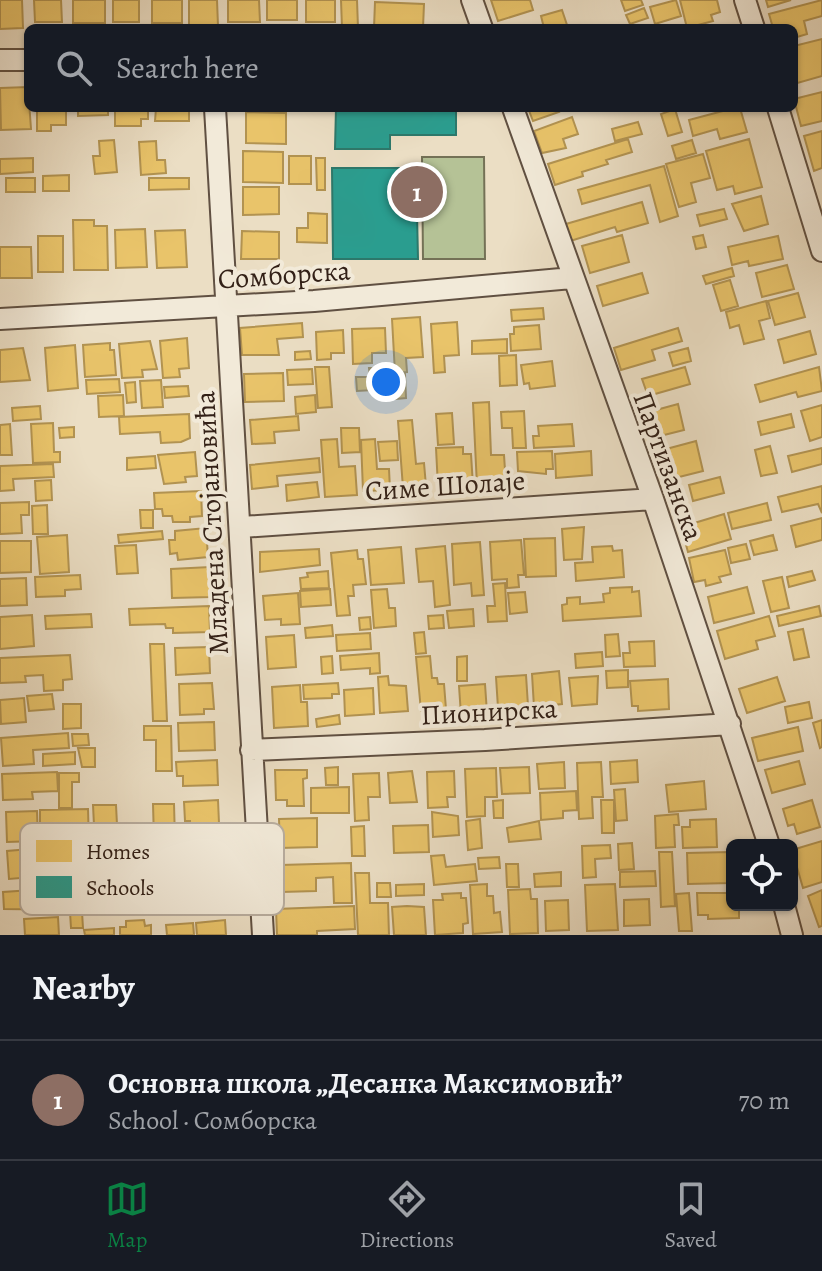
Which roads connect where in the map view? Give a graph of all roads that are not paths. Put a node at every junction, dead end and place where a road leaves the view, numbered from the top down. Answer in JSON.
{"nodes":[{"id":1,"x":472,"y":0,"type":"edge"},
{"id":2,"x":745,"y":0,"type":"edge"},
{"id":3,"x":481,"y":24,"type":"edge"},
{"id":4,"x":753,"y":24,"type":"edge"},
{"id":5,"x":0,"y":60,"type":"edge"},
{"id":6,"x":24,"y":60,"type":"edge"},
{"id":7,"x":215,"y":112,"type":"edge"},
{"id":8,"x":515,"y":112,"type":"edge"},
{"id":9,"x":779,"y":112,"type":"edge"},
{"id":10,"x":822,"y":251,"type":"edge"},
{"id":11,"x":572,"y":278,"type":"junction"},
{"id":12,"x":224,"y":307,"type":"junction"},
{"id":13,"x":0,"y":319,"type":"edge"},
{"id":14,"x":653,"y":499,"type":"junction"},
{"id":15,"x":242,"y":527,"type":"junction"},
{"id":16,"x":730,"y":724,"type":"junction"},
{"id":17,"x":251,"y":750,"type":"junction"},
{"id":18,"x":256,"y":823,"type":"edge"},
{"id":19,"x":767,"y":839,"type":"edge"},
{"id":20,"x":786,"y":911,"type":"edge"},
{"id":21,"x":262,"y":915,"type":"edge"},
{"id":22,"x":263,"y":935,"type":"edge"},
{"id":23,"x":792,"y":935,"type":"edge"}],
"edges":[{"from":1,"to":3,"type":"street"},
{"from":2,"to":4,"type":"street"},
{"from":5,"to":6,"type":"street"},
{"from":7,"to":12,"type":"street","name":"Младена Стојановића"},
{"from":8,"to":11,"type":"street","name":"Партизанска"},
{"from":9,"to":10,"type":"street"},
{"from":11,"to":12,"type":"street","name":"Сомборска"},
{"from":11,"to":14,"type":"street","name":"Партизанска"},
{"from":12,"to":13,"type":"street","name":"Сомборска"},
{"from":12,"to":15,"type":"street","name":"Младена Стојановића"},
{"from":14,"to":15,"type":"street","name":"Симе Шолаје"},
{"from":14,"to":16,"type":"street","name":"Партизанска"},
{"from":15,"to":17,"type":"street","name":"Младена Стојановића"},
{"from":16,"to":17,"type":"street","name":"Пионирска"},
{"from":16,"to":19,"type":"street","name":"Партизанска"},
{"from":17,"to":18,"type":"street","name":"Младена Стојановића"},
{"from":20,"to":23,"type":"street"},
{"from":21,"to":22,"type":"street","name":"Младена Стојановића"}]}
